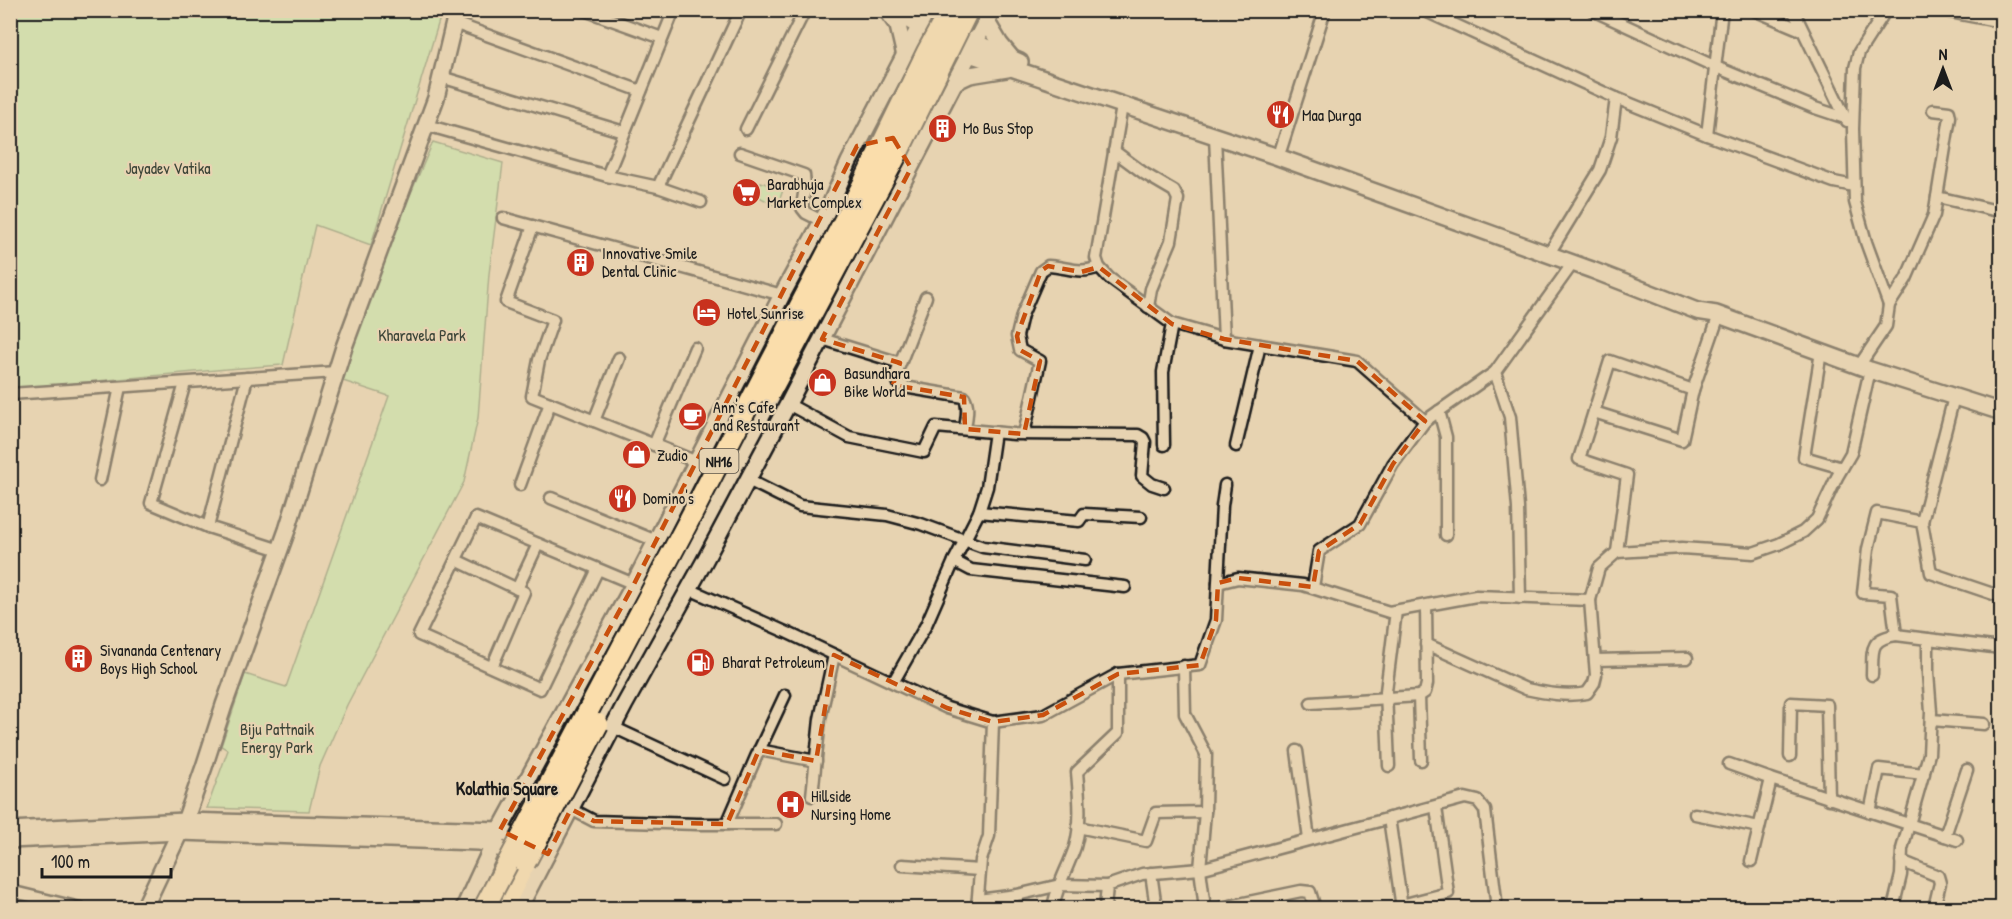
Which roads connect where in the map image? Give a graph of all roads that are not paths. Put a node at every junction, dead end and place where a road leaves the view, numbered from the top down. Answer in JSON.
{"nodes":[{"id":1,"x":584,"y":10,"type":"edge"},
{"id":2,"x":674,"y":10,"type":"edge"},
{"id":3,"x":741,"y":10,"type":"edge"},
{"id":4,"x":805,"y":10,"type":"edge"},
{"id":5,"x":888,"y":10,"type":"edge"},
{"id":6,"x":950,"y":10,"type":"edge"},
{"id":7,"x":968,"y":10,"type":"edge"},
{"id":8,"x":1325,"y":10,"type":"edge"},
{"id":9,"x":1423,"y":10,"type":"edge"},
{"id":10,"x":1592,"y":10,"type":"edge"},
{"id":11,"x":1722,"y":10,"type":"edge"},
{"id":12,"x":1754,"y":10,"type":"edge"},
{"id":13,"x":1793,"y":10,"type":"edge"},
{"id":14,"x":1886,"y":10,"type":"edge"},
{"id":15,"x":1939,"y":10,"type":"edge"},
{"id":16,"x":922,"y":16,"type":"edge"},
{"id":17,"x":990,"y":16,"type":"edge"},
{"id":18,"x":456,"y":17,"type":"edge"},
{"id":19,"x":2001,"y":22,"type":"edge"},
{"id":20,"x":1801,"y":30,"type":"junction"},
{"id":21,"x":662,"y":38,"type":"junction"},
{"id":22,"x":972,"y":49,"type":"junction"},
{"id":23,"x":905,"y":56,"type":"junction"},
{"id":24,"x":1011,"y":64,"type":"junction"},
{"id":25,"x":1716,"y":67,"type":"junction"},
{"id":26,"x":441,"y":77,"type":"junction"},
{"id":27,"x":955,"y":82,"type":"junction"},
{"id":28,"x":641,"y":91,"type":"junction"},
{"id":29,"x":1100,"y":94,"type":"junction"},
{"id":30,"x":1616,"y":98,"type":"junction"},
{"id":31,"x":1122,"y":106,"type":"junction"},
{"id":32,"x":1933,"y":110,"type":"dead end"},
{"id":33,"x":1845,"y":118,"type":"junction"},
{"id":34,"x":426,"y":125,"type":"junction"},
{"id":35,"x":747,"y":129,"type":"dead end"},
{"id":36,"x":1853,"y":129,"type":"junction"},
{"id":37,"x":624,"y":132,"type":"junction"},
{"id":38,"x":1707,"y":135,"type":"junction"},
{"id":39,"x":1215,"y":136,"type":"junction"},
{"id":40,"x":857,"y":146,"type":"junction"},
{"id":41,"x":1281,"y":149,"type":"junction"},
{"id":42,"x":1114,"y":151,"type":"junction"},
{"id":43,"x":740,"y":153,"type":"dead end"},
{"id":44,"x":911,"y":168,"type":"junction"},
{"id":45,"x":607,"y":176,"type":"junction"},
{"id":46,"x":1854,"y":186,"type":"junction"},
{"id":47,"x":658,"y":187,"type":"junction"},
{"id":48,"x":1937,"y":196,"type":"junction"},
{"id":49,"x":701,"y":202,"type":"dead end"},
{"id":50,"x":2001,"y":212,"type":"edge"},
{"id":51,"x":503,"y":218,"type":"dead end"},
{"id":52,"x":822,"y":221,"type":"junction"},
{"id":53,"x":533,"y":226,"type":"junction"},
{"id":54,"x":1507,"y":235,"type":"junction"},
{"id":55,"x":1554,"y":247,"type":"junction"},
{"id":56,"x":1573,"y":263,"type":"junction"},
{"id":57,"x":1099,"y":267,"type":"junction"},
{"id":58,"x":782,"y":296,"type":"junction"},
{"id":59,"x":926,"y":297,"type":"dead end"},
{"id":60,"x":1889,"y":305,"type":"junction"},
{"id":61,"x":1148,"y":307,"type":"junction"},
{"id":62,"x":1717,"y":315,"type":"junction"},
{"id":63,"x":1172,"y":324,"type":"junction"},
{"id":64,"x":822,"y":339,"type":"junction"},
{"id":65,"x":1224,"y":339,"type":"junction"},
{"id":66,"x":1260,"y":345,"type":"junction"},
{"id":67,"x":694,"y":348,"type":"dead end"},
{"id":68,"x":1821,"y":352,"type":"junction"},
{"id":69,"x":619,"y":358,"type":"dead end"},
{"id":70,"x":900,"y":363,"type":"junction"},
{"id":71,"x":1864,"y":368,"type":"junction"},
{"id":72,"x":336,"y":372,"type":"junction"},
{"id":73,"x":1495,"y":372,"type":"junction"},
{"id":74,"x":247,"y":378,"type":"junction"},
{"id":75,"x":185,"y":383,"type":"junction"},
{"id":76,"x":120,"y":387,"type":"junction"},
{"id":77,"x":1693,"y":390,"type":"junction"},
{"id":78,"x":10,"y":394,"type":"edge"},
{"id":79,"x":1954,"y":397,"type":"junction"},
{"id":80,"x":550,"y":403,"type":"junction"},
{"id":81,"x":788,"y":404,"type":"junction"},
{"id":82,"x":1439,"y":411,"type":"junction"},
{"id":83,"x":1594,"y":412,"type":"junction"},
{"id":84,"x":2001,"y":412,"type":"edge"},
{"id":85,"x":594,"y":421,"type":"junction"},
{"id":86,"x":1425,"y":421,"type":"junction"},
{"id":87,"x":965,"y":429,"type":"junction"},
{"id":88,"x":995,"y":432,"type":"junction"},
{"id":89,"x":1024,"y":434,"type":"junction"},
{"id":90,"x":654,"y":445,"type":"junction"},
{"id":91,"x":1164,"y":445,"type":"dead end"},
{"id":92,"x":1236,"y":446,"type":"dead end"},
{"id":93,"x":697,"y":462,"type":"junction"},
{"id":94,"x":1842,"y":468,"type":"junction"},
{"id":95,"x":100,"y":480,"type":"dead end"},
{"id":96,"x":748,"y":480,"type":"junction"},
{"id":97,"x":520,"y":485,"type":"dead end"},
{"id":98,"x":1225,"y":485,"type":"dead end"},
{"id":99,"x":1164,"y":488,"type":"dead end"},
{"id":100,"x":551,"y":498,"type":"dead end"},
{"id":101,"x":979,"y":512,"type":"junction"},
{"id":102,"x":1141,"y":517,"type":"dead end"},
{"id":103,"x":1922,"y":522,"type":"junction"},
{"id":104,"x":208,"y":527,"type":"junction"},
{"id":105,"x":1446,"y":535,"type":"dead end"},
{"id":106,"x":964,"y":540,"type":"junction"},
{"id":107,"x":656,"y":541,"type":"junction"},
{"id":108,"x":538,"y":544,"type":"junction"},
{"id":109,"x":280,"y":550,"type":"junction"},
{"id":110,"x":1617,"y":552,"type":"junction"},
{"id":111,"x":456,"y":560,"type":"junction"},
{"id":112,"x":1085,"y":560,"type":"dead end"},
{"id":113,"x":954,"y":561,"type":"junction"},
{"id":114,"x":598,"y":569,"type":"junction"},
{"id":115,"x":1218,"y":583,"type":"junction"},
{"id":116,"x":634,"y":584,"type":"junction"},
{"id":117,"x":1125,"y":587,"type":"dead end"},
{"id":118,"x":1313,"y":587,"type":"junction"},
{"id":119,"x":517,"y":589,"type":"junction"},
{"id":120,"x":689,"y":589,"type":"junction"},
{"id":121,"x":2001,"y":597,"type":"edge"},
{"id":122,"x":1520,"y":598,"type":"junction"},
{"id":123,"x":1590,"y":600,"type":"junction"},
{"id":124,"x":1426,"y":606,"type":"junction"},
{"id":125,"x":1396,"y":611,"type":"junction"},
{"id":126,"x":1896,"y":636,"type":"junction"},
{"id":127,"x":1928,"y":639,"type":"junction"},
{"id":128,"x":1426,"y":644,"type":"junction"},
{"id":129,"x":2001,"y":650,"type":"edge"},
{"id":130,"x":834,"y":655,"type":"junction"},
{"id":131,"x":1687,"y":658,"type":"dead end"},
{"id":132,"x":1595,"y":660,"type":"junction"},
{"id":133,"x":1184,"y":666,"type":"junction"},
{"id":134,"x":492,"y":668,"type":"junction"},
{"id":135,"x":1118,"y":674,"type":"junction"},
{"id":136,"x":1872,"y":675,"type":"dead end"},
{"id":137,"x":894,"y":681,"type":"junction"},
{"id":138,"x":785,"y":695,"type":"dead end"},
{"id":139,"x":1419,"y":696,"type":"junction"},
{"id":140,"x":1387,"y":698,"type":"junction"},
{"id":141,"x":1311,"y":704,"type":"dead end"},
{"id":142,"x":1931,"y":720,"type":"junction"},
{"id":143,"x":993,"y":722,"type":"junction"},
{"id":144,"x":1984,"y":724,"type":"dead end"},
{"id":145,"x":613,"y":727,"type":"junction"},
{"id":146,"x":759,"y":750,"type":"junction"},
{"id":147,"x":1297,"y":751,"type":"dead end"},
{"id":148,"x":1790,"y":756,"type":"dead end"},
{"id":149,"x":1421,"y":760,"type":"dead end"},
{"id":150,"x":816,"y":761,"type":"junction"},
{"id":151,"x":1729,"y":764,"type":"dead end"},
{"id":152,"x":1389,"y":766,"type":"dead end"},
{"id":153,"x":1967,"y":770,"type":"dead end"},
{"id":154,"x":1924,"y":774,"type":"junction"},
{"id":155,"x":725,"y":779,"type":"dead end"},
{"id":156,"x":1771,"y":779,"type":"junction"},
{"id":157,"x":812,"y":796,"type":"dead end"},
{"id":158,"x":1829,"y":799,"type":"junction"},
{"id":159,"x":1436,"y":807,"type":"junction"},
{"id":160,"x":571,"y":809,"type":"junction"},
{"id":161,"x":1205,"y":812,"type":"junction"},
{"id":162,"x":1870,"y":812,"type":"junction"},
{"id":163,"x":1695,"y":814,"type":"dead end"},
{"id":164,"x":1389,"y":818,"type":"junction"},
{"id":165,"x":727,"y":824,"type":"junction"},
{"id":166,"x":776,"y":824,"type":"dead end"},
{"id":167,"x":1908,"y":824,"type":"junction"},
{"id":168,"x":182,"y":826,"type":"junction"},
{"id":169,"x":1078,"y":827,"type":"junction"},
{"id":170,"x":1759,"y":827,"type":"junction"},
{"id":171,"x":10,"y":830,"type":"edge"},
{"id":172,"x":1945,"y":836,"type":"junction"},
{"id":173,"x":497,"y":837,"type":"junction"},
{"id":174,"x":1309,"y":839,"type":"junction"},
{"id":175,"x":10,"y":840,"type":"edge"},
{"id":176,"x":1957,"y":840,"type":"dead end"},
{"id":177,"x":548,"y":854,"type":"junction"},
{"id":178,"x":1751,"y":861,"type":"dead end"},
{"id":179,"x":1900,"y":861,"type":"junction"},
{"id":180,"x":903,"y":865,"type":"dead end"},
{"id":181,"x":1200,"y":869,"type":"junction"},
{"id":182,"x":980,"y":870,"type":"junction"},
{"id":183,"x":539,"y":871,"type":"junction"},
{"id":184,"x":1151,"y":873,"type":"junction"},
{"id":185,"x":1060,"y":885,"type":"junction"},
{"id":186,"x":1107,"y":886,"type":"junction"},
{"id":187,"x":10,"y":891,"type":"edge"},
{"id":188,"x":1496,"y":900,"type":"dead end"},
{"id":189,"x":39,"y":903,"type":"edge"},
{"id":190,"x":978,"y":904,"type":"edge"},
{"id":191,"x":1402,"y":907,"type":"edge"},
{"id":192,"x":80,"y":909,"type":"edge"},
{"id":193,"x":144,"y":909,"type":"edge"},
{"id":194,"x":464,"y":909,"type":"edge"},
{"id":195,"x":484,"y":909,"type":"edge"},
{"id":196,"x":502,"y":909,"type":"edge"},
{"id":197,"x":519,"y":909,"type":"edge"},
{"id":198,"x":1053,"y":909,"type":"edge"},
{"id":199,"x":1105,"y":909,"type":"edge"},
{"id":200,"x":1156,"y":909,"type":"edge"},
{"id":201,"x":1204,"y":909,"type":"edge"},
{"id":202,"x":1220,"y":909,"type":"edge"},
{"id":203,"x":1315,"y":909,"type":"edge"},
{"id":204,"x":1893,"y":909,"type":"edge"},
{"id":205,"x":1934,"y":909,"type":"edge"}],
"edges":[{"from":1,"to":21,"type":"street"},
{"from":2,"to":21,"type":"street"},
{"from":3,"to":47,"type":"street"},
{"from":4,"to":35,"type":"street"},
{"from":5,"to":16,"type":"street"},
{"from":5,"to":23,"type":"street"},
{"from":6,"to":195,"type":"highway","number":"NH16","bridge":true},
{"from":7,"to":196,"type":"highway","number":"NH16","bridge":true},
{"from":8,"to":41,"type":"street"},
{"from":9,"to":30,"type":"street"},
{"from":10,"to":25,"type":"street"},
{"from":11,"to":25,"type":"street"},
{"from":12,"to":20,"type":"street"},
{"from":13,"to":20,"type":"street"},
{"from":14,"to":36,"type":"street"},
{"from":15,"to":19,"type":"street"},
{"from":16,"to":22,"type":"street"},
{"from":16,"to":23,"type":"street"},
{"from":17,"to":22,"type":"street"},
{"from":17,"to":24,"type":"street"},
{"from":18,"to":26,"type":"street"},
{"from":18,"to":28,"type":"street"},
{"from":20,"to":33,"type":"street"},
{"from":21,"to":28,"type":"street"},
{"from":22,"to":24,"type":"street"},
{"from":22,"to":27,"type":"street"},
{"from":23,"to":40,"type":"street"},
{"from":24,"to":27,"type":"street"},
{"from":24,"to":29,"type":"street"},
{"from":25,"to":33,"type":"street"},
{"from":25,"to":38,"type":"street"},
{"from":26,"to":34,"type":"street"},
{"from":26,"to":37,"type":"street"},
{"from":27,"to":44,"type":"street"},
{"from":28,"to":37,"type":"street"},
{"from":29,"to":31,"type":"street"},
{"from":29,"to":41,"type":"street"},
{"from":30,"to":38,"type":"street"},
{"from":30,"to":55,"type":"street"},
{"from":31,"to":39,"type":"street"},
{"from":31,"to":42,"type":"street"},
{"from":32,"to":48,"type":"street"},
{"from":33,"to":36,"type":"street"},
{"from":34,"to":45,"type":"street"},
{"from":34,"to":72,"type":"street"},
{"from":36,"to":46,"type":"street"},
{"from":37,"to":45,"type":"street"},
{"from":38,"to":46,"type":"street"},
{"from":39,"to":54,"type":"street"},
{"from":39,"to":65,"type":"street"},
{"from":40,"to":44,"type":"street"},
{"from":40,"to":52,"type":"street"},
{"from":41,"to":54,"type":"street"},
{"from":42,"to":57,"type":"street"},
{"from":42,"to":61,"type":"street"},
{"from":43,"to":52,"type":"street"},
{"from":44,"to":64,"type":"street"},
{"from":45,"to":47,"type":"street"},
{"from":46,"to":60,"type":"street"},
{"from":47,"to":49,"type":"street"},
{"from":48,"to":50,"type":"street"},
{"from":48,"to":60,"type":"street"},
{"from":51,"to":53,"type":"street"},
{"from":52,"to":58,"type":"street"},
{"from":53,"to":58,"type":"street"},
{"from":53,"to":80,"type":"street"},
{"from":54,"to":55,"type":"street"},
{"from":54,"to":56,"type":"street"},
{"from":55,"to":62,"type":"street"},
{"from":56,"to":62,"type":"street"},
{"from":56,"to":73,"type":"street"},
{"from":57,"to":61,"type":"street"},
{"from":57,"to":89,"type":"street"},
{"from":58,"to":93,"type":"street"},
{"from":59,"to":70,"type":"street"},
{"from":60,"to":71,"type":"street"},
{"from":61,"to":63,"type":"street"},
{"from":62,"to":68,"type":"street"},
{"from":62,"to":77,"type":"street"},
{"from":63,"to":65,"type":"street"},
{"from":63,"to":91,"type":"street"},
{"from":64,"to":70,"type":"street"},
{"from":64,"to":81,"type":"street"},
{"from":65,"to":66,"type":"street"},
{"from":66,"to":86,"type":"street"},
{"from":66,"to":92,"type":"street"},
{"from":67,"to":90,"type":"street"},
{"from":68,"to":71,"type":"street"},
{"from":68,"to":94,"type":"street"},
{"from":69,"to":85,"type":"street"},
{"from":70,"to":87,"type":"street"},
{"from":71,"to":79,"type":"street"},
{"from":71,"to":94,"type":"street"},
{"from":72,"to":74,"type":"street"},
{"from":72,"to":109,"type":"street"},
{"from":73,"to":82,"type":"street"},
{"from":73,"to":122,"type":"street"},
{"from":74,"to":75,"type":"street"},
{"from":74,"to":104,"type":"street"},
{"from":75,"to":76,"type":"street"},
{"from":75,"to":104,"type":"street"},
{"from":76,"to":78,"type":"street"},
{"from":76,"to":95,"type":"street"},
{"from":77,"to":83,"type":"street"},
{"from":77,"to":83,"type":"street"},
{"from":79,"to":84,"type":"street"},
{"from":79,"to":103,"type":"street"},
{"from":80,"to":85,"type":"street"},
{"from":80,"to":97,"type":"street"},
{"from":81,"to":87,"type":"street"},
{"from":81,"to":96,"type":"street"},
{"from":82,"to":86,"type":"street"},
{"from":82,"to":105,"type":"street"},
{"from":83,"to":110,"type":"street"},
{"from":85,"to":90,"type":"street"},
{"from":86,"to":118,"type":"street"},
{"from":87,"to":88,"type":"street"},
{"from":88,"to":89,"type":"street"},
{"from":88,"to":101,"type":"street"},
{"from":89,"to":99,"type":"street"},
{"from":90,"to":93,"type":"street"},
{"from":93,"to":107,"type":"street"},
{"from":94,"to":110,"type":"street"},
{"from":96,"to":106,"type":"street"},
{"from":96,"to":120,"type":"street"},
{"from":98,"to":115,"type":"street"},
{"from":100,"to":107,"type":"street"},
{"from":101,"to":102,"type":"street"},
{"from":101,"to":106,"type":"street"},
{"from":103,"to":121,"type":"street"},
{"from":103,"to":126,"type":"street"},
{"from":104,"to":109,"type":"street"},
{"from":106,"to":112,"type":"street"},
{"from":106,"to":113,"type":"street"},
{"from":107,"to":116,"type":"street"},
{"from":108,"to":111,"type":"street"},
{"from":108,"to":114,"type":"street"},
{"from":108,"to":119,"type":"street"},
{"from":109,"to":168,"type":"street"},
{"from":110,"to":123,"type":"street"},
{"from":111,"to":119,"type":"street"},
{"from":111,"to":134,"type":"street"},
{"from":113,"to":117,"type":"street"},
{"from":113,"to":137,"type":"street"},
{"from":114,"to":116,"type":"street"},
{"from":114,"to":134,"type":"street"},
{"from":115,"to":118,"type":"street"},
{"from":115,"to":133,"type":"street"},
{"from":116,"to":173,"type":"street"},
{"from":118,"to":125,"type":"street"},
{"from":119,"to":134,"type":"street"},
{"from":120,"to":130,"type":"street"},
{"from":120,"to":145,"type":"street"},
{"from":122,"to":123,"type":"street"},
{"from":122,"to":124,"type":"street"},
{"from":123,"to":132,"type":"street"},
{"from":124,"to":125,"type":"street"},
{"from":124,"to":128,"type":"street"},
{"from":125,"to":140,"type":"street"},
{"from":126,"to":127,"type":"street"},
{"from":126,"to":136,"type":"street"},
{"from":127,"to":129,"type":"street"},
{"from":127,"to":142,"type":"street"},
{"from":128,"to":132,"type":"street"},
{"from":128,"to":139,"type":"street"},
{"from":130,"to":137,"type":"street"},
{"from":130,"to":150,"type":"street"},
{"from":131,"to":132,"type":"street"},
{"from":133,"to":135,"type":"street"},
{"from":133,"to":161,"type":"street"},
{"from":135,"to":143,"type":"street"},
{"from":135,"to":169,"type":"street"},
{"from":137,"to":143,"type":"street"},
{"from":138,"to":146,"type":"street"},
{"from":139,"to":140,"type":"street"},
{"from":139,"to":149,"type":"street"},
{"from":140,"to":141,"type":"street"},
{"from":140,"to":152,"type":"street"},
{"from":142,"to":144,"type":"street"},
{"from":142,"to":154,"type":"street"},
{"from":143,"to":182,"type":"street"},
{"from":145,"to":155,"type":"street"},
{"from":145,"to":160,"type":"street"},
{"from":146,"to":150,"type":"street"},
{"from":146,"to":165,"type":"street"},
{"from":147,"to":174,"type":"street"},
{"from":148,"to":158,"type":"street"},
{"from":150,"to":157,"type":"street"},
{"from":151,"to":156,"type":"street"},
{"from":153,"to":172,"type":"street"},
{"from":154,"to":162,"type":"street"},
{"from":154,"to":167,"type":"street"},
{"from":156,"to":158,"type":"street"},
{"from":156,"to":170,"type":"street"},
{"from":158,"to":162,"type":"street"},
{"from":159,"to":164,"type":"street"},
{"from":159,"to":188,"type":"street"},
{"from":159,"to":191,"type":"street"},
{"from":160,"to":165,"type":"street"},
{"from":160,"to":177,"type":"street"},
{"from":161,"to":169,"type":"street"},
{"from":161,"to":181,"type":"street"},
{"from":162,"to":167,"type":"street"},
{"from":163,"to":170,"type":"street"},
{"from":164,"to":174,"type":"street"},
{"from":164,"to":191,"type":"street"},
{"from":165,"to":166,"type":"street"},
{"from":167,"to":172,"type":"street"},
{"from":167,"to":179,"type":"street"},
{"from":168,"to":171,"type":"street"},
{"from":168,"to":173,"type":"street"},
{"from":168,"to":175,"type":"street"},
{"from":168,"to":193,"type":"street"},
{"from":169,"to":185,"type":"street"},
{"from":170,"to":178,"type":"street"},
{"from":172,"to":176,"type":"street"},
{"from":173,"to":177,"type":"street"},
{"from":173,"to":183,"type":"street"},
{"from":173,"to":194,"type":"street"},
{"from":174,"to":181,"type":"street"},
{"from":177,"to":183,"type":"street"},
{"from":179,"to":204,"type":"street"},
{"from":179,"to":205,"type":"street"},
{"from":180,"to":182,"type":"street"},
{"from":181,"to":184,"type":"street"},
{"from":181,"to":201,"type":"street"},
{"from":182,"to":190,"type":"street"},
{"from":183,"to":197,"type":"street"},
{"from":184,"to":186,"type":"street"},
{"from":184,"to":200,"type":"street"},
{"from":185,"to":186,"type":"street"},
{"from":185,"to":190,"type":"street"},
{"from":185,"to":198,"type":"street"},
{"from":186,"to":199,"type":"street"},
{"from":187,"to":189,"type":"street"},
{"from":189,"to":192,"type":"street"},
{"from":202,"to":203,"type":"street"}]}
